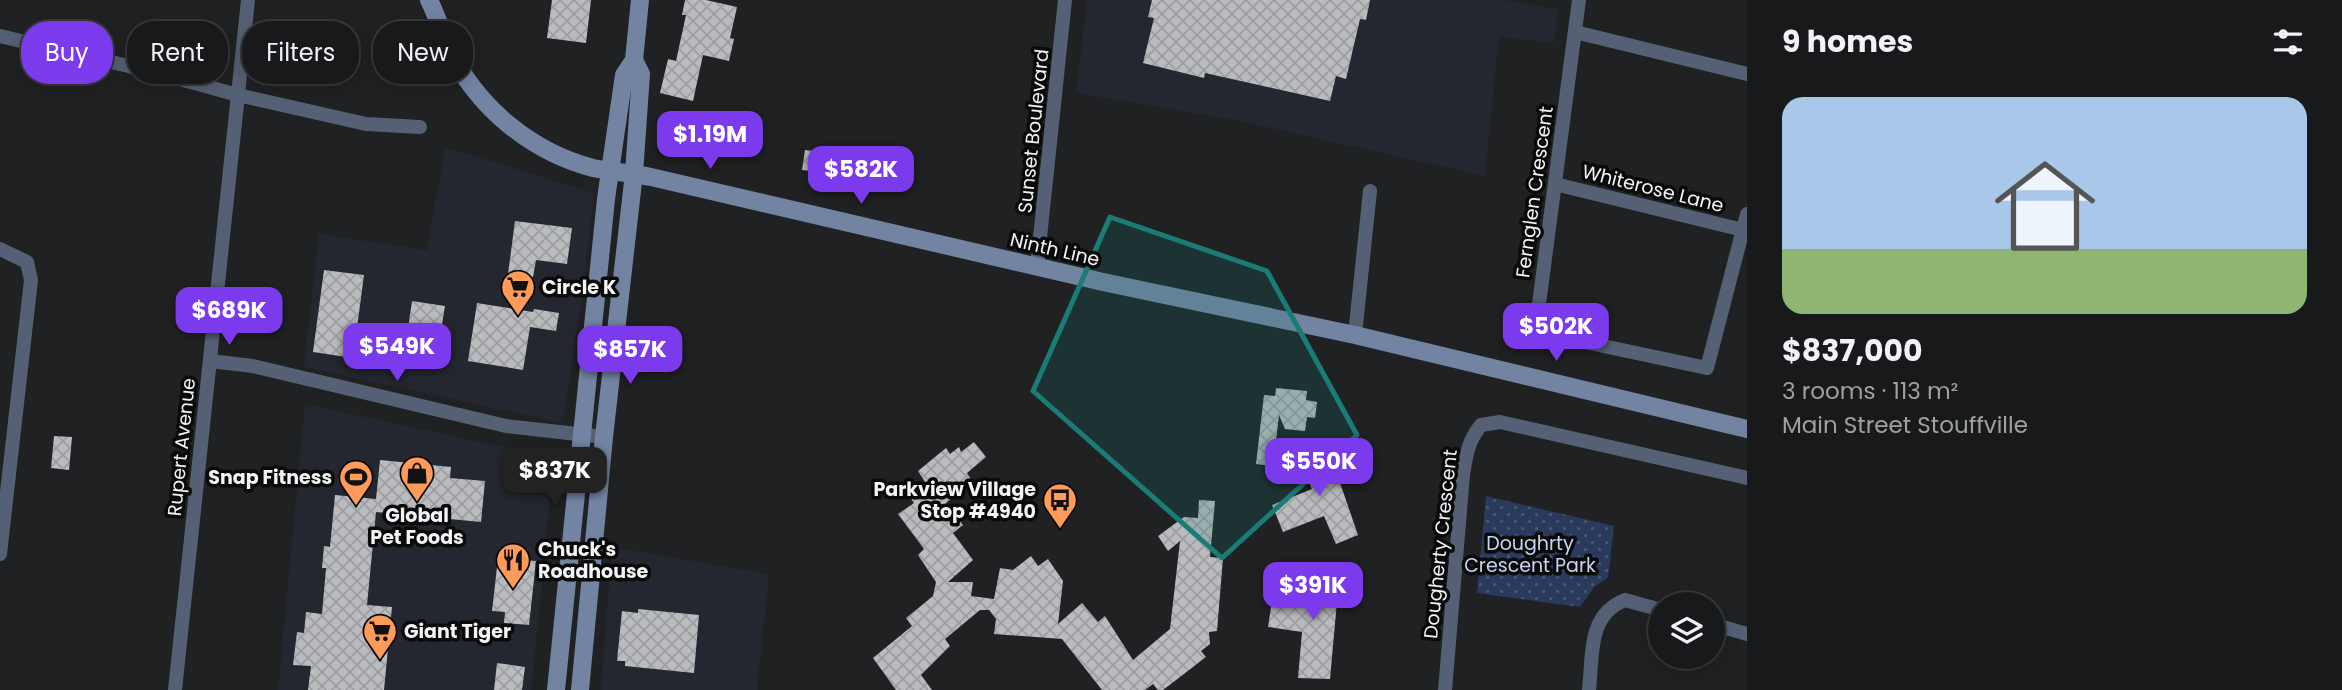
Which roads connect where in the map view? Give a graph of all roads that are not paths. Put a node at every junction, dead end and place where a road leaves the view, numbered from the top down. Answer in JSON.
{"nodes":[{"id":1,"x":248,"y":0,"type":"edge"},
{"id":2,"x":429,"y":0,"type":"edge"},
{"id":3,"x":628,"y":0,"type":"edge"},
{"id":4,"x":1065,"y":0,"type":"edge"},
{"id":5,"x":1579,"y":0,"type":"edge"},
{"id":6,"x":639,"y":8,"type":"edge"},
{"id":7,"x":1575,"y":32,"type":"junction"},
{"id":8,"x":0,"y":36,"type":"edge"},
{"id":9,"x":634,"y":60,"type":"junction"},
{"id":10,"x":1747,"y":74,"type":"edge"},
{"id":11,"x":238,"y":96,"type":"junction"},
{"id":12,"x":420,"y":127,"type":"dead end"},
{"id":13,"x":610,"y":170,"type":"junction"},
{"id":14,"x":634,"y":173,"type":"junction"},
{"id":15,"x":1555,"y":184,"type":"junction"},
{"id":16,"x":1370,"y":191,"type":"dead end"},
{"id":17,"x":1747,"y":214,"type":"edge"},
{"id":18,"x":1743,"y":230,"type":"junction"},
{"id":19,"x":0,"y":249,"type":"edge"},
{"id":20,"x":1037,"y":266,"type":"junction"},
{"id":21,"x":1356,"y":335,"type":"junction"},
{"id":22,"x":210,"y":361,"type":"junction"},
{"id":23,"x":1747,"y":429,"type":"edge"},
{"id":24,"x":582,"y":434,"type":"junction"},
{"id":25,"x":604,"y":437,"type":"junction"},
{"id":26,"x":1747,"y":478,"type":"edge"},
{"id":27,"x":0,"y":554,"type":"edge"},
{"id":28,"x":1648,"y":606,"type":"edge"},
{"id":29,"x":1725,"y":628,"type":"edge"},
{"id":30,"x":1747,"y":634,"type":"edge"},
{"id":31,"x":175,"y":690,"type":"edge"},
{"id":32,"x":556,"y":690,"type":"edge"},
{"id":33,"x":580,"y":690,"type":"edge"},
{"id":34,"x":1444,"y":690,"type":"edge"},
{"id":35,"x":1589,"y":690,"type":"edge"}],
"edges":[{"from":1,"to":11,"type":"street","name":"Rupert Avenue"},
{"from":2,"to":13,"type":"main road","name":"Ninth Line"},
{"from":3,"to":6,"type":"street"},
{"from":4,"to":20,"type":"street","name":"Sunset Boulevard"},
{"from":5,"to":7,"type":"street","name":"Fernglen Crescent"},
{"from":6,"to":9,"type":"main road"},
{"from":7,"to":10,"type":"street"},
{"from":7,"to":15,"type":"street","name":"Fernglen Crescent"},
{"from":8,"to":11,"type":"street"},
{"from":9,"to":13,"type":"main road"},
{"from":9,"to":14,"type":"main road"},
{"from":11,"to":12,"type":"street"},
{"from":11,"to":22,"type":"street","name":"Rupert Avenue"},
{"from":13,"to":14,"type":"main road","name":"Ninth Line"},
{"from":13,"to":24,"type":"main road"},
{"from":14,"to":20,"type":"main road","name":"Ninth Line"},
{"from":14,"to":25,"type":"main road"},
{"from":15,"to":18,"type":"street","name":"Whiterose Lane"},
{"from":15,"to":18,"type":"street","name":"Fernglen Crescent"},
{"from":16,"to":21,"type":"street"},
{"from":17,"to":18,"type":"street","name":"Fernglen Crescent"},
{"from":19,"to":27,"type":"street"},
{"from":20,"to":21,"type":"main road","name":"Ninth Line"},
{"from":21,"to":23,"type":"main road","name":"Ninth Line"},
{"from":22,"to":24,"type":"street"},
{"from":22,"to":31,"type":"street","name":"Rupert Avenue"},
{"from":24,"to":25,"type":"street"},
{"from":24,"to":32,"type":"main road"},
{"from":25,"to":33,"type":"main road"},
{"from":26,"to":34,"type":"street","name":"Dougherty Crescent"},
{"from":28,"to":35,"type":"street"},
{"from":29,"to":30,"type":"street"}]}
